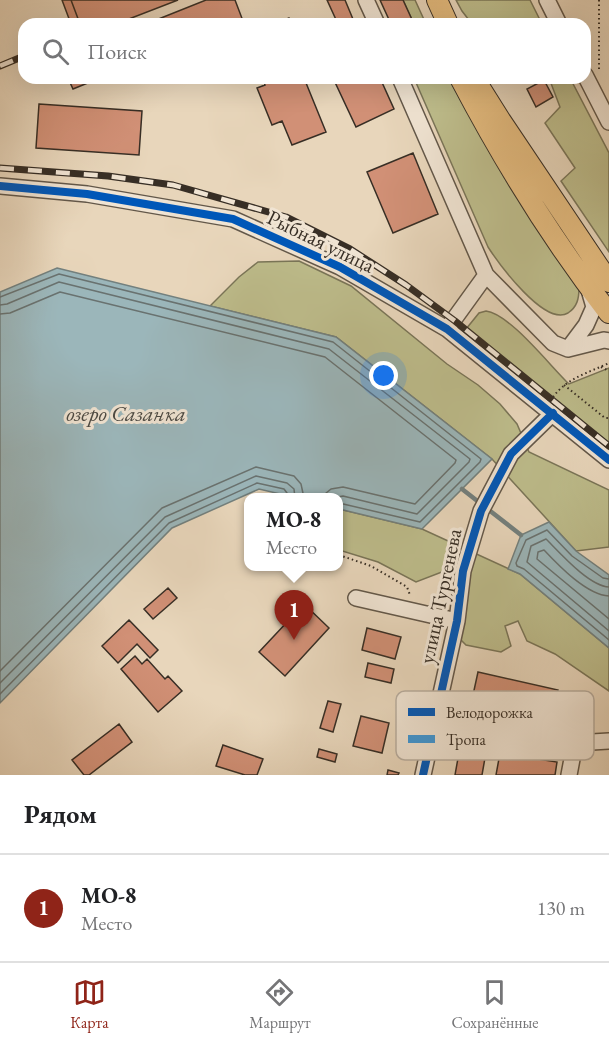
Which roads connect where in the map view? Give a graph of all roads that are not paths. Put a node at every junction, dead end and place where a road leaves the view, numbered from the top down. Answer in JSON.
{"nodes":[{"id":1,"x":366,"y":0,"type":"edge"},
{"id":2,"x":424,"y":0,"type":"edge"},
{"id":3,"x":437,"y":0,"type":"edge"},
{"id":4,"x":547,"y":0,"type":"edge"},
{"id":5,"x":374,"y":18,"type":"edge"},
{"id":6,"x":432,"y":18,"type":"edge"},
{"id":7,"x":445,"y":18,"type":"edge"},
{"id":8,"x":557,"y":18,"type":"edge"},
{"id":9,"x":592,"y":74,"type":"edge"},
{"id":10,"x":403,"y":84,"type":"edge"},
{"id":11,"x":463,"y":84,"type":"edge"},
{"id":12,"x":478,"y":84,"type":"edge"},
{"id":13,"x":609,"y":122,"type":"edge"},
{"id":14,"x":0,"y":186,"type":"edge"},
{"id":15,"x":486,"y":275,"type":"junction"},
{"id":16,"x":606,"y":275,"type":"edge"},
{"id":17,"x":588,"y":287,"type":"junction"},
{"id":18,"x":609,"y":313,"type":"edge"},
{"id":19,"x":447,"y":329,"type":"junction"},
{"id":20,"x":609,"y":341,"type":"edge"},
{"id":21,"x":568,"y":349,"type":"junction"},
{"id":22,"x":553,"y":414,"type":"junction"},
{"id":23,"x":609,"y":460,"type":"edge"},
{"id":24,"x":356,"y":597,"type":"dead end"},
{"id":25,"x":457,"y":621,"type":"junction"},
{"id":26,"x":442,"y":691,"type":"edge"},
{"id":27,"x":609,"y":741,"type":"edge"},
{"id":28,"x":594,"y":742,"type":"edge"},
{"id":29,"x":426,"y":760,"type":"edge"},
{"id":30,"x":572,"y":760,"type":"edge"},
{"id":31,"x":423,"y":775,"type":"edge"},
{"id":32,"x":569,"y":775,"type":"edge"}],
"edges":[{"from":1,"to":5,"type":"street"},
{"from":2,"to":6,"type":"main road"},
{"from":3,"to":7,"type":"main road"},
{"from":4,"to":8,"type":"street"},
{"from":9,"to":13,"type":"street"},
{"from":10,"to":15,"type":"street"},
{"from":11,"to":17,"type":"main road"},
{"from":12,"to":16,"type":"main road"},
{"from":14,"to":19,"type":"street","name":"Рыбная улица"},
{"from":15,"to":19,"type":"street"},
{"from":15,"to":21,"type":"street"},
{"from":17,"to":18,"type":"main road"},
{"from":17,"to":21,"type":"street"},
{"from":19,"to":22,"type":"street","name":"Рыбная улица"},
{"from":20,"to":21,"type":"street"},
{"from":22,"to":23,"type":"street","name":"Рыбная улица"},
{"from":22,"to":25,"type":"street","name":"улица Тургенева"},
{"from":24,"to":25,"type":"street"},
{"from":25,"to":26,"type":"street","name":"улица Тургенева"},
{"from":27,"to":28,"type":"street"},
{"from":29,"to":31,"type":"street","name":"улица Тургенева"},
{"from":30,"to":32,"type":"street"}]}
